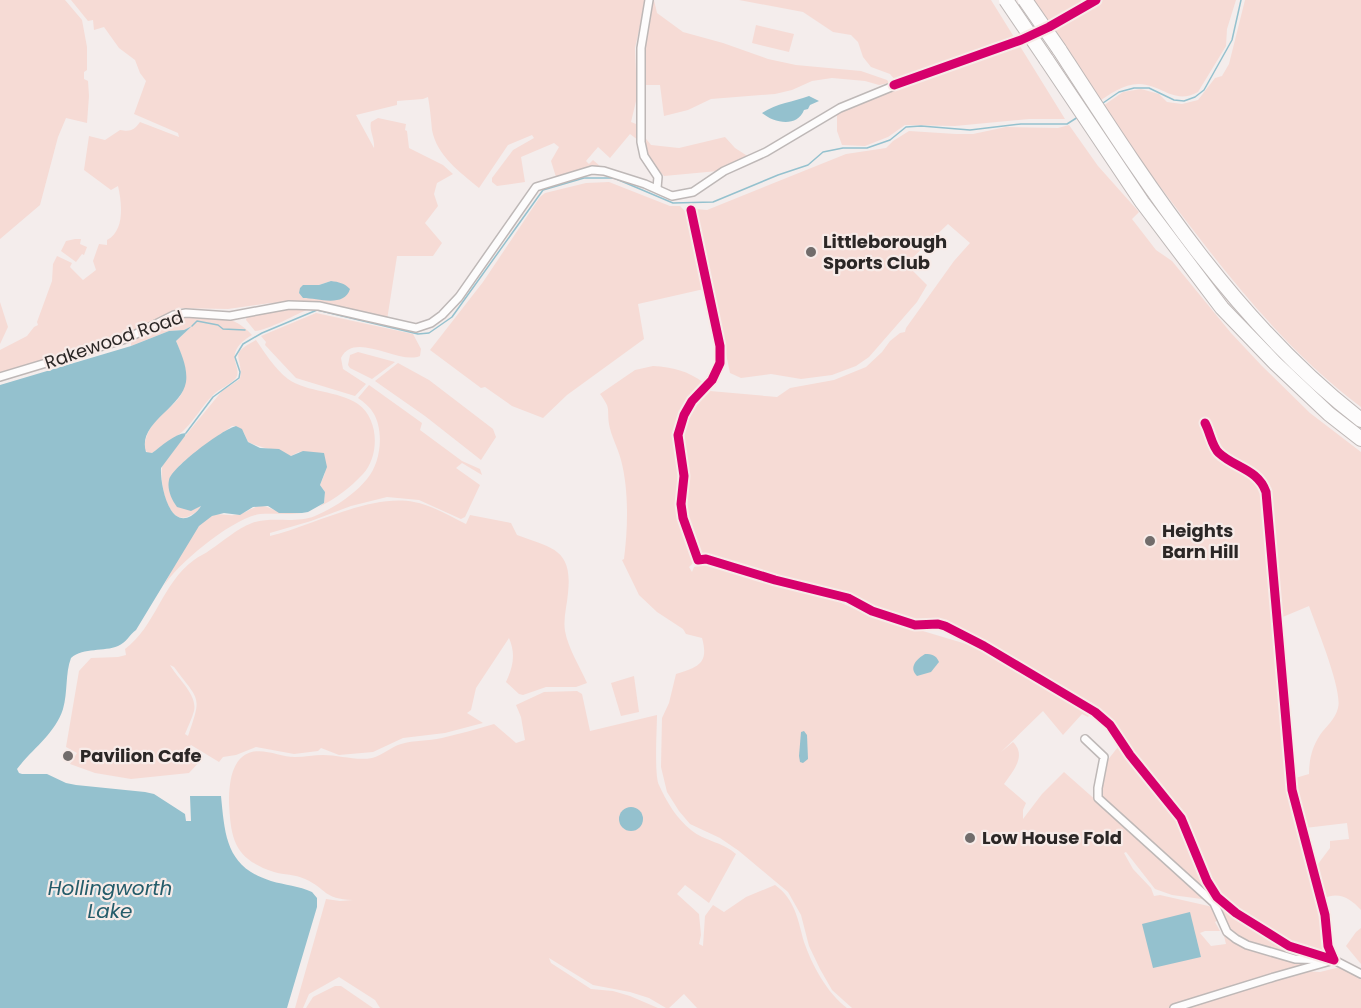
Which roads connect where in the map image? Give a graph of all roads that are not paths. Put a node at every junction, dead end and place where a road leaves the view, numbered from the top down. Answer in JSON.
{"nodes":[{"id":1,"x":649,"y":0,"type":"edge"},
{"id":2,"x":1006,"y":0,"type":"edge"},
{"id":3,"x":1025,"y":0,"type":"edge"},
{"id":4,"x":1096,"y":0,"type":"edge"},
{"id":5,"x":657,"y":188,"type":"junction"},
{"id":6,"x":0,"y":377,"type":"edge"},
{"id":7,"x":1361,"y":420,"type":"edge"},
{"id":8,"x":1361,"y":439,"type":"edge"},
{"id":9,"x":1085,"y":739,"type":"dead end"},
{"id":10,"x":1334,"y":960,"type":"junction"},
{"id":11,"x":1361,"y":974,"type":"edge"},
{"id":12,"x":1174,"y":1008,"type":"edge"}],
"edges":[{"from":1,"to":5,"type":"street"},
{"from":2,"to":8,"type":"highway","bridge":true},
{"from":3,"to":7,"type":"highway","bridge":true},
{"from":4,"to":5,"type":"street","name":"Rakewood Road"},
{"from":5,"to":6,"type":"street","name":"Rakewood Road"},
{"from":9,"to":10,"type":"street"},
{"from":10,"to":11,"type":"street"},
{"from":10,"to":12,"type":"street"}]}
